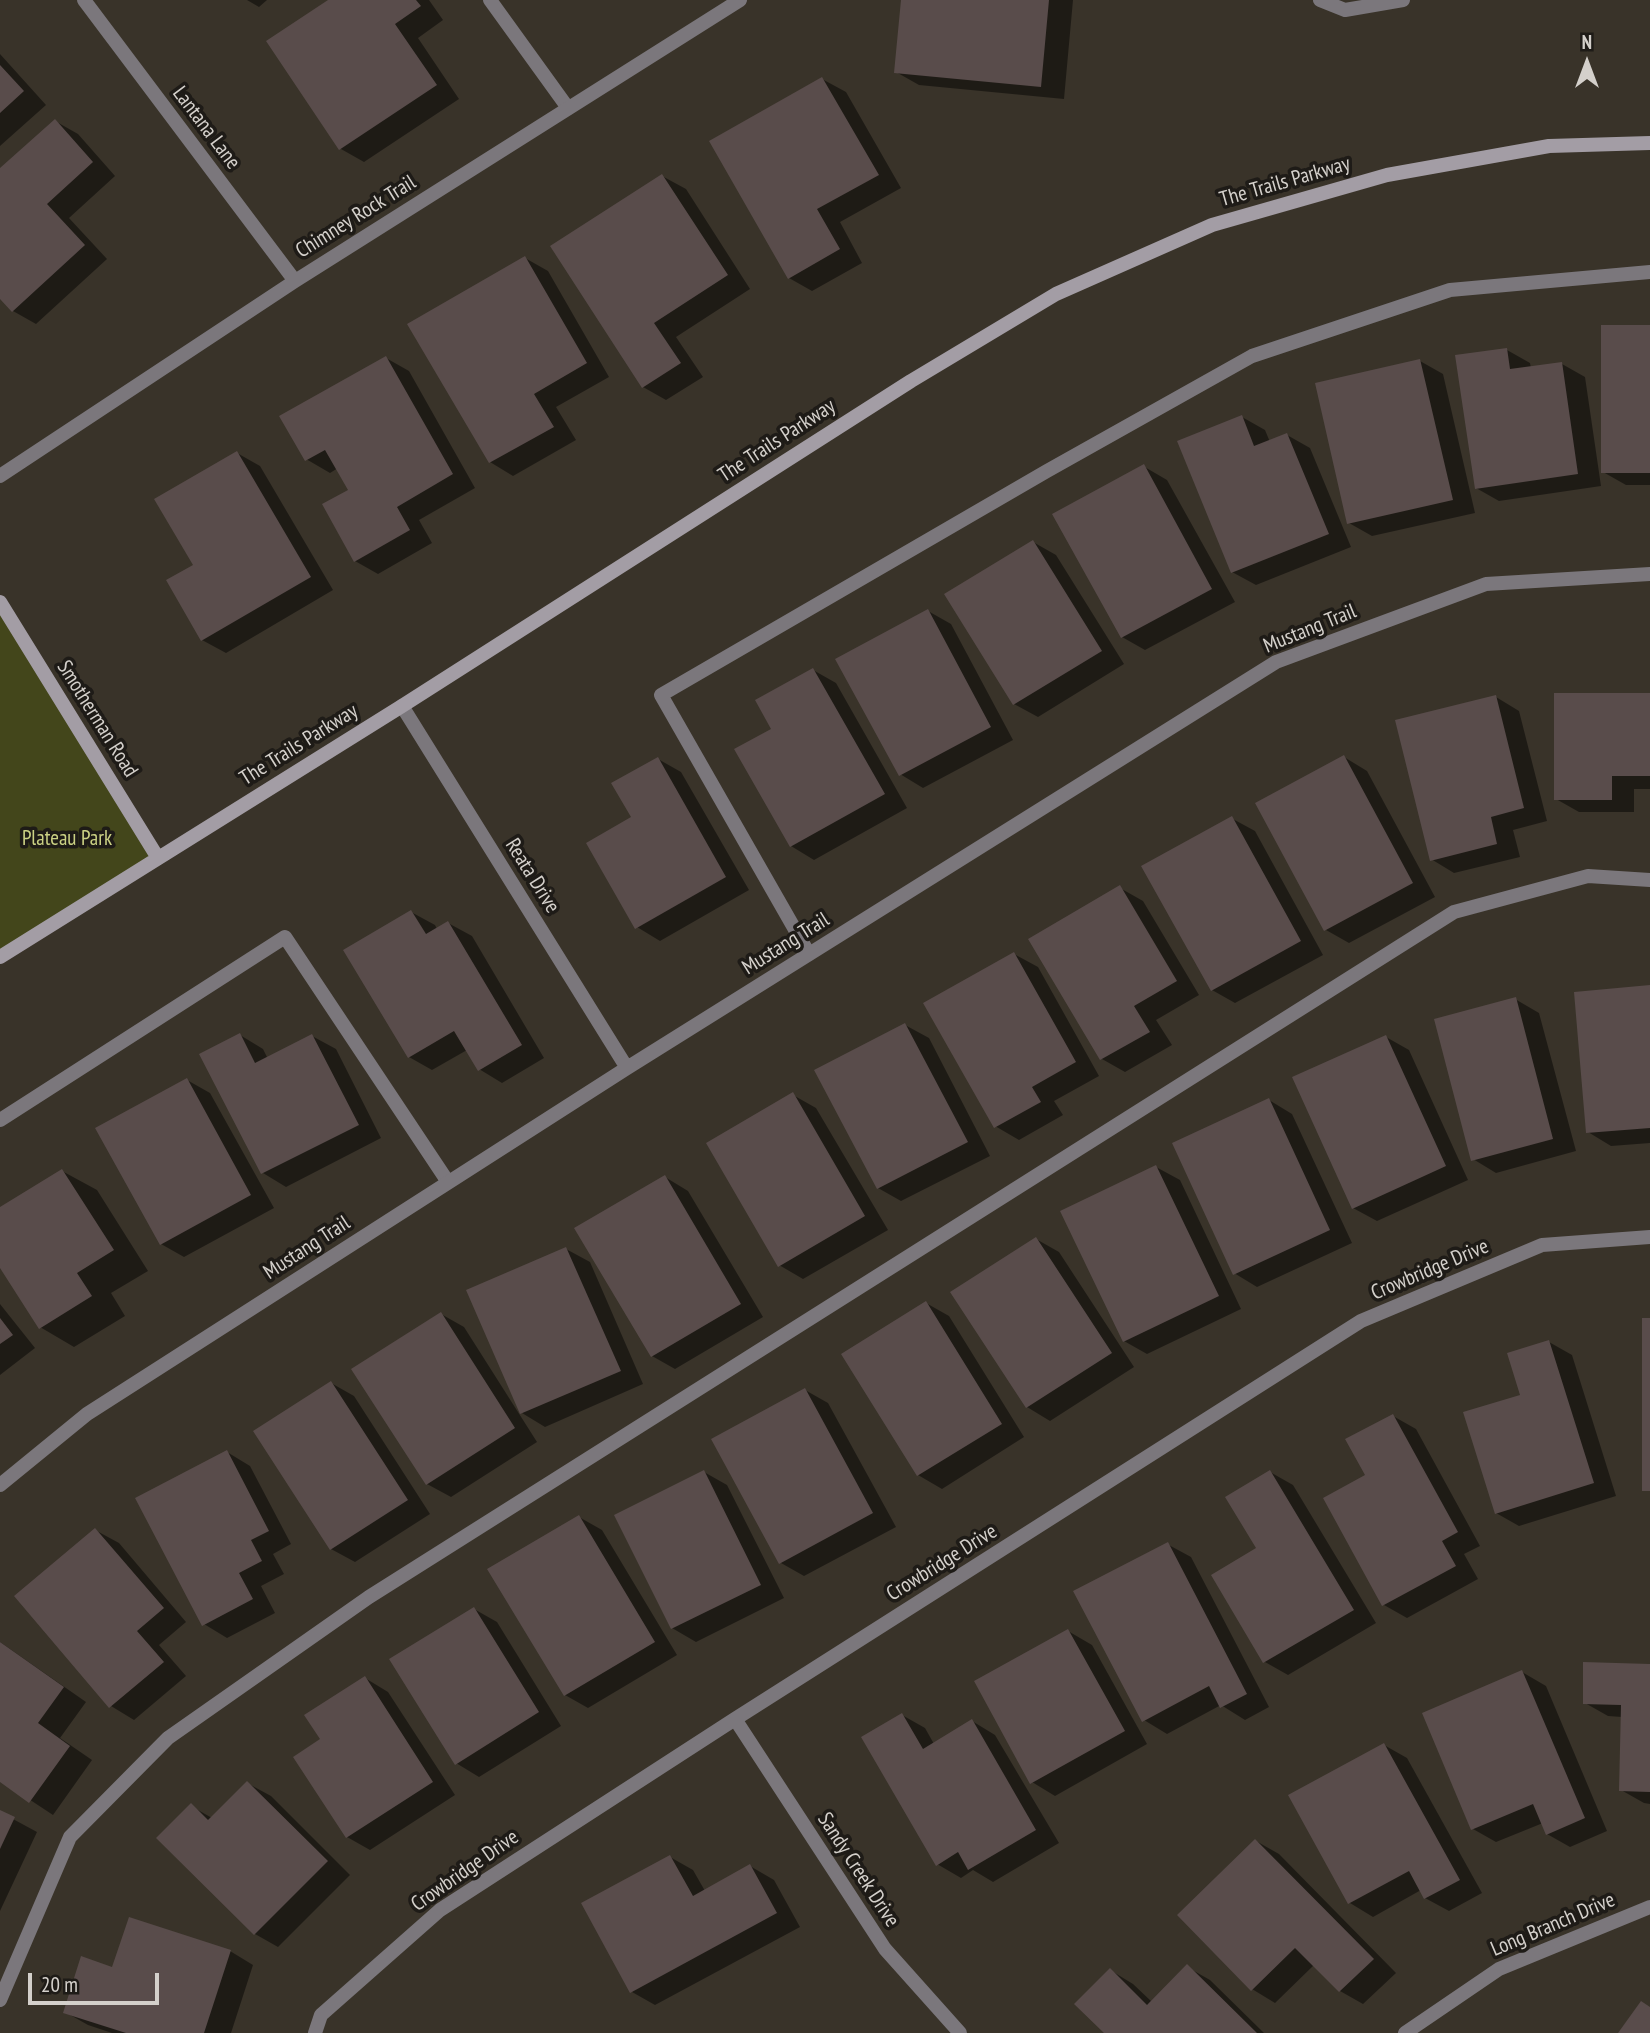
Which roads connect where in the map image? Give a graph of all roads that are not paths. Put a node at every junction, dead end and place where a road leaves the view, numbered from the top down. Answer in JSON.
{"nodes":[{"id":1,"x":84,"y":0,"type":"edge"},
{"id":2,"x":490,"y":0,"type":"edge"},
{"id":3,"x":740,"y":0,"type":"edge"},
{"id":4,"x":1320,"y":0,"type":"edge"},
{"id":5,"x":1403,"y":0,"type":"edge"},
{"id":6,"x":568,"y":108,"type":"junction"},
{"id":7,"x":1650,"y":143,"type":"edge"},
{"id":8,"x":1650,"y":272,"type":"edge"},
{"id":9,"x":295,"y":281,"type":"junction"},
{"id":10,"x":0,"y":476,"type":"edge"},
{"id":11,"x":1650,"y":574,"type":"edge"},
{"id":12,"x":0,"y":602,"type":"edge"},
{"id":13,"x":402,"y":706,"type":"junction"},
{"id":14,"x":158,"y":858,"type":"junction"},
{"id":15,"x":1650,"y":880,"type":"edge"},
{"id":16,"x":809,"y":954,"type":"junction"},
{"id":17,"x":0,"y":957,"type":"edge"},
{"id":18,"x":627,"y":1068,"type":"junction"},
{"id":19,"x":0,"y":1121,"type":"edge"},
{"id":20,"x":448,"y":1182,"type":"junction"},
{"id":21,"x":1650,"y":1237,"type":"edge"},
{"id":22,"x":0,"y":1485,"type":"edge"},
{"id":23,"x":735,"y":1719,"type":"junction"},
{"id":24,"x":1650,"y":1907,"type":"edge"},
{"id":25,"x":0,"y":2000,"type":"edge"},
{"id":26,"x":315,"y":2033,"type":"edge"},
{"id":27,"x":960,"y":2033,"type":"edge"},
{"id":28,"x":1405,"y":2033,"type":"edge"}],
"edges":[{"from":1,"to":9,"type":"street","name":"Lantana Lane"},
{"from":2,"to":6,"type":"street"},
{"from":3,"to":6,"type":"street","name":"Chimney Rock Trail"},
{"from":4,"to":5,"type":"street"},
{"from":6,"to":9,"type":"street","name":"Chimney Rock Trail"},
{"from":7,"to":13,"type":"street","name":"The Trails Parkway"},
{"from":8,"to":16,"type":"street"},
{"from":9,"to":10,"type":"street","name":"Chimney Rock Trail"},
{"from":11,"to":16,"type":"street","name":"Mustang Trail"},
{"from":12,"to":14,"type":"street","name":"Smotherman Road"},
{"from":13,"to":14,"type":"street","name":"The Trails Parkway"},
{"from":13,"to":18,"type":"street","name":"Reata Drive"},
{"from":14,"to":17,"type":"street","name":"The Trails Parkway"},
{"from":15,"to":25,"type":"street"},
{"from":16,"to":18,"type":"street","name":"Mustang Trail"},
{"from":18,"to":20,"type":"street","name":"Mustang Trail"},
{"from":19,"to":20,"type":"street"},
{"from":20,"to":22,"type":"street","name":"Mustang Trail"},
{"from":21,"to":23,"type":"street","name":"Crowbridge Drive"},
{"from":23,"to":26,"type":"street","name":"Crowbridge Drive"},
{"from":23,"to":27,"type":"street","name":"Sandy Creek Drive"},
{"from":24,"to":28,"type":"street","name":"Long Branch Drive"}]}
